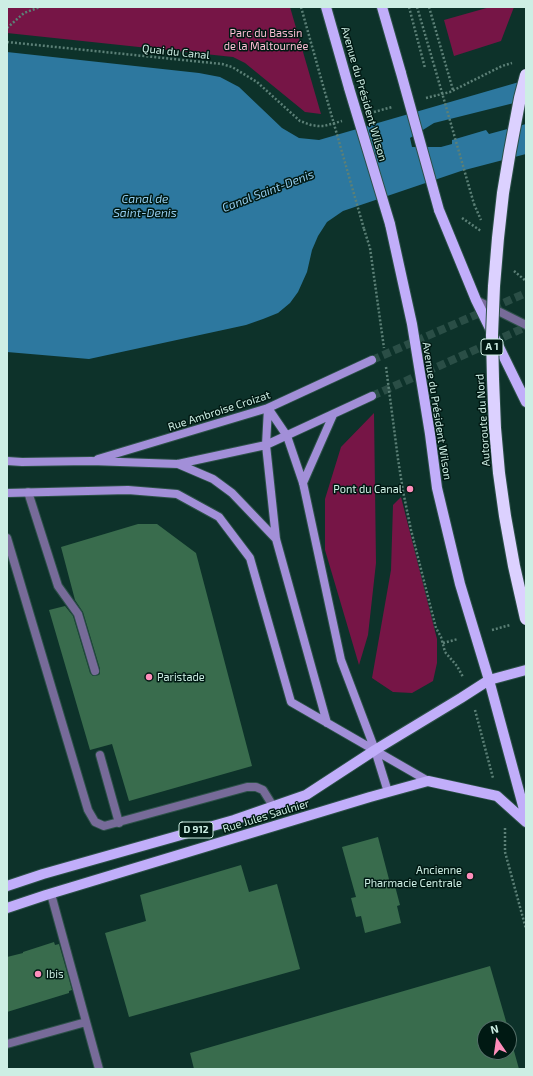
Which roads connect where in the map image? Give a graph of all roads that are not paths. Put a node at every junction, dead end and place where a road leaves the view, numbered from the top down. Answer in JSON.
{"nodes":[{"id":1,"x":326,"y":7,"type":"edge"},
{"id":2,"x":382,"y":7,"type":"edge"},
{"id":3,"x":526,"y":75,"type":"edge"},
{"id":4,"x":476,"y":300,"type":"junction"},
{"id":5,"x":526,"y":324,"type":"edge"},
{"id":6,"x":372,"y":360,"type":"tunnel mouth"},
{"id":7,"x":372,"y":396,"type":"tunnel mouth"},
{"id":8,"x":526,"y":402,"type":"edge"},
{"id":9,"x":268,"y":408,"type":"junction"},
{"id":10,"x":333,"y":415,"type":"junction"},
{"id":11,"x":287,"y":436,"type":"junction"},
{"id":12,"x":266,"y":444,"type":"junction"},
{"id":13,"x":7,"y":461,"type":"edge"},
{"id":14,"x":91,"y":461,"type":"junction"},
{"id":15,"x":178,"y":464,"type":"junction"},
{"id":16,"x":303,"y":483,"type":"junction"},
{"id":17,"x":28,"y":492,"type":"junction"},
{"id":18,"x":7,"y":493,"type":"edge"},
{"id":19,"x":7,"y":538,"type":"edge"},
{"id":20,"x":276,"y":538,"type":"junction"},
{"id":21,"x":526,"y":619,"type":"edge"},
{"id":22,"x":526,"y":670,"type":"edge"},
{"id":23,"x":95,"y":671,"type":"dead end"},
{"id":24,"x":489,"y":680,"type":"junction"},
{"id":25,"x":327,"y":723,"type":"junction"},
{"id":26,"x":375,"y":750,"type":"junction"},
{"id":27,"x":100,"y":755,"type":"dead end"},
{"id":28,"x":428,"y":781,"type":"junction"},
{"id":29,"x":388,"y":792,"type":"junction"},
{"id":30,"x":273,"y":806,"type":"junction"},
{"id":31,"x":526,"y":818,"type":"edge"},
{"id":32,"x":526,"y":822,"type":"edge"},
{"id":33,"x":119,"y":823,"type":"junction"},
{"id":34,"x":7,"y":886,"type":"edge"},
{"id":35,"x":51,"y":894,"type":"junction"},
{"id":36,"x":7,"y":908,"type":"edge"},
{"id":37,"x":86,"y":1022,"type":"junction"},
{"id":38,"x":7,"y":1044,"type":"edge"},
{"id":39,"x":99,"y":1069,"type":"edge"}],
"edges":[{"from":1,"to":24,"type":"main road","name":"Avenue du Président Wilson","bridge":true},
{"from":2,"to":4,"type":"main road","bridge":true},
{"from":3,"to":21,"type":"highway","name":"Autoroute du Nord","number":"A 1","bridge":true},
{"from":4,"to":5,"type":"street"},
{"from":4,"to":8,"type":"main road"},
{"from":6,"to":9,"type":"main road","name":"Rue Ambroise Croizat"},
{"from":7,"to":10,"type":"main road","name":"Rue Ambroise Croizat"},
{"from":9,"to":11,"type":"main road"},
{"from":9,"to":12,"type":"main road"},
{"from":9,"to":14,"type":"main road","name":"Rue Ambroise Croizat"},
{"from":10,"to":11,"type":"main road","name":"Rue Ambroise Croizat"},
{"from":10,"to":16,"type":"main road"},
{"from":11,"to":12,"type":"main road","name":"Rue Ambroise Croizat"},
{"from":11,"to":16,"type":"main road"},
{"from":12,"to":15,"type":"main road","name":"Rue Ambroise Croizat"},
{"from":12,"to":20,"type":"main road"},
{"from":13,"to":14,"type":"main road","name":"Rue Ambroise Croizat"},
{"from":14,"to":15,"type":"main road","name":"Rue Ambroise Croizat"},
{"from":15,"to":20,"type":"main road"},
{"from":16,"to":26,"type":"main road"},
{"from":17,"to":18,"type":"main road"},
{"from":17,"to":23,"type":"street"},
{"from":17,"to":25,"type":"main road"},
{"from":19,"to":33,"type":"street"},
{"from":20,"to":25,"type":"main road"},
{"from":22,"to":24,"type":"main road","number":"D 912"},
{"from":24,"to":26,"type":"main road","name":"Rue Jules Saulnier","number":"D 912"},
{"from":24,"to":31,"type":"main road","name":"Avenue du Président Wilson"},
{"from":25,"to":26,"type":"main road"},
{"from":26,"to":28,"type":"main road"},
{"from":26,"to":29,"type":"main road"},
{"from":26,"to":30,"type":"main road","name":"Rue Jules Saulnier","number":"D 912"},
{"from":27,"to":33,"type":"street"},
{"from":28,"to":29,"type":"main road","name":"Rue Jules Saulnier","number":"D 912"},
{"from":28,"to":32,"type":"main road","name":"Rue Jules Saulnier","number":"D 912"},
{"from":29,"to":35,"type":"main road","name":"Rue Jules Saulnier","number":"D 912"},
{"from":30,"to":33,"type":"street"},
{"from":30,"to":34,"type":"main road","name":"Rue Jules Saulnier","number":"D 912"},
{"from":35,"to":36,"type":"main road","name":"Rue Jules Saulnier","number":"D 912"},
{"from":35,"to":37,"type":"street"},
{"from":37,"to":38,"type":"street"},
{"from":37,"to":39,"type":"street"}]}
